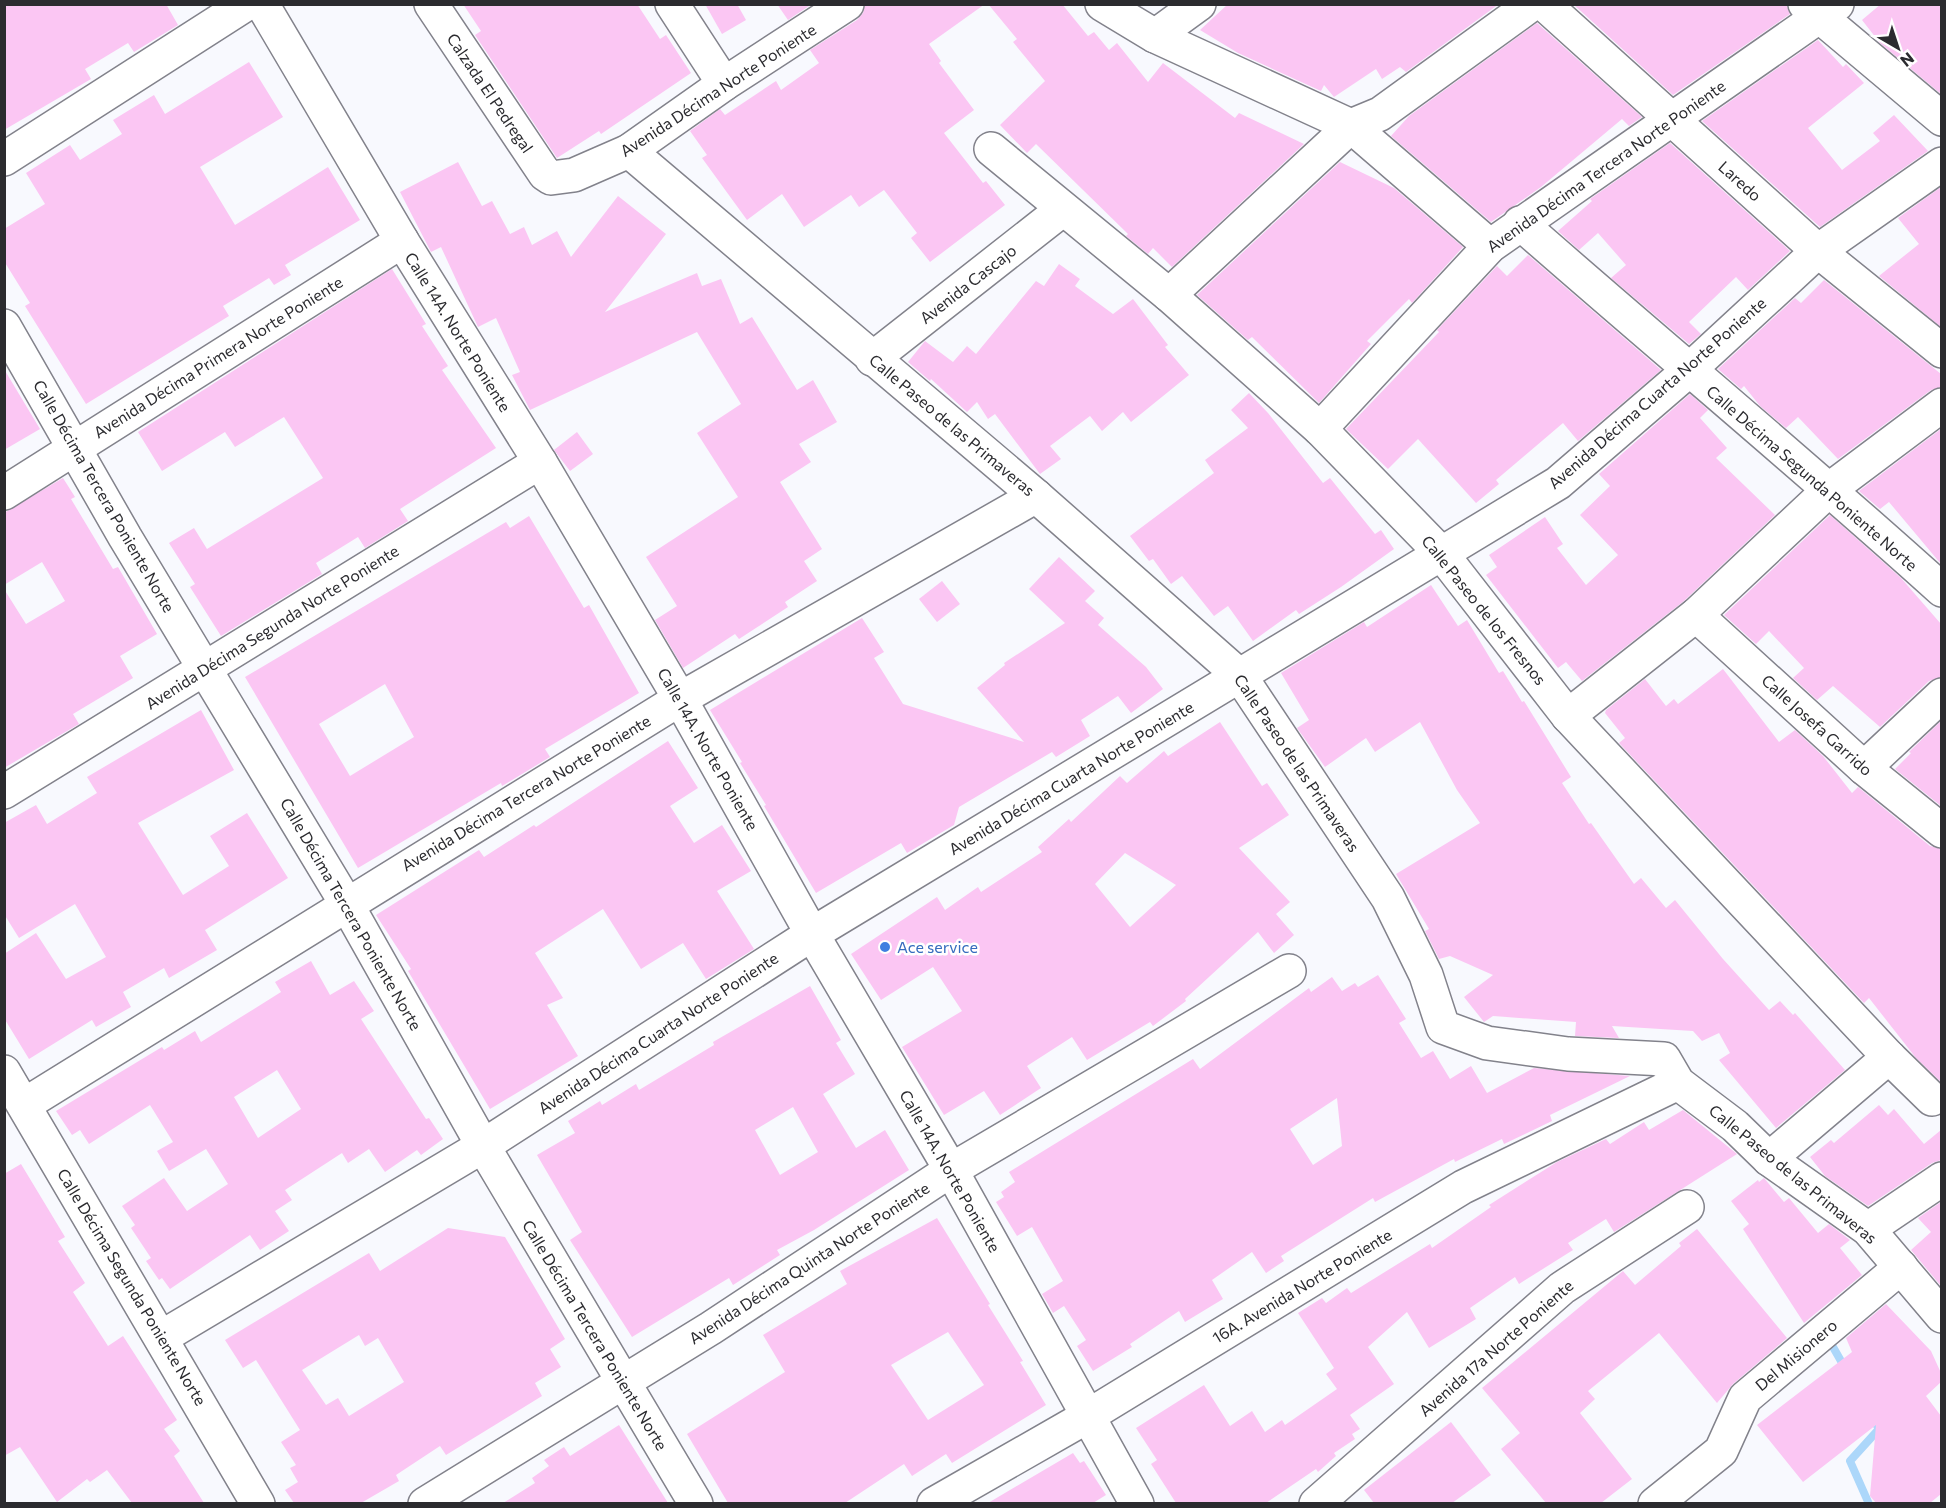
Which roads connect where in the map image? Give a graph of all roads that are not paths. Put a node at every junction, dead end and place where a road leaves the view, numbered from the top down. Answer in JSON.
{"nodes":[{"id":1,"x":246,"y":4,"type":"edge"},
{"id":2,"x":262,"y":4,"type":"edge"},
{"id":3,"x":431,"y":4,"type":"edge"},
{"id":4,"x":672,"y":4,"type":"edge"},
{"id":5,"x":847,"y":4,"type":"edge"},
{"id":6,"x":1102,"y":4,"type":"edge"},
{"id":7,"x":1199,"y":4,"type":"edge"},
{"id":8,"x":1532,"y":4,"type":"edge"},
{"id":9,"x":1544,"y":4,"type":"edge"},
{"id":10,"x":1820,"y":9,"type":"edge"},
{"id":11,"x":1155,"y":36,"type":"junction"},
{"id":12,"x":724,"y":84,"type":"junction"},
{"id":13,"x":1670,"y":118,"type":"junction"},
{"id":14,"x":1941,"y":119,"type":"edge"},
{"id":15,"x":1351,"y":126,"type":"junction"},
{"id":16,"x":991,"y":149,"type":"dead end"},
{"id":17,"x":629,"y":151,"type":"junction"},
{"id":18,"x":4,"y":159,"type":"edge"},
{"id":19,"x":1941,"y":164,"type":"edge"},
{"id":20,"x":551,"y":178,"type":"joint"},
{"id":21,"x":1063,"y":209,"type":"junction"},
{"id":22,"x":1520,"y":224,"type":"junction"},
{"id":23,"x":402,"y":241,"type":"junction"},
{"id":24,"x":1490,"y":246,"type":"junction"},
{"id":25,"x":1818,"y":251,"type":"junction"},
{"id":26,"x":1169,"y":295,"type":"junction"},
{"id":27,"x":4,"y":326,"type":"edge"},
{"id":28,"x":1941,"y":351,"type":"edge"},
{"id":29,"x":872,"y":359,"type":"junction"},
{"id":30,"x":1688,"y":371,"type":"junction"},
{"id":31,"x":1941,"y":405,"type":"edge"},
{"id":32,"x":1320,"y":429,"type":"junction"},
{"id":33,"x":74,"y":449,"type":"junction"},
{"id":34,"x":540,"y":462,"type":"junction"},
{"id":35,"x":1830,"y":489,"type":"junction"},
{"id":36,"x":4,"y":493,"type":"edge"},
{"id":37,"x":1036,"y":496,"type":"junction"},
{"id":38,"x":1441,"y":553,"type":"junction"},
{"id":39,"x":1941,"y":590,"type":"edge"},
{"id":40,"x":1696,"y":615,"type":"junction"},
{"id":41,"x":206,"y":668,"type":"junction"},
{"id":42,"x":1240,"y":676,"type":"junction"},
{"id":43,"x":1941,"y":695,"type":"edge"},
{"id":44,"x":680,"y":699,"type":"junction"},
{"id":45,"x":1568,"y":716,"type":"junction"},
{"id":46,"x":1863,"y":768,"type":"junction"},
{"id":47,"x":4,"y":792,"type":"edge"},
{"id":48,"x":1941,"y":831,"type":"edge"},
{"id":49,"x":346,"y":903,"type":"junction"},
{"id":50,"x":812,"y":934,"type":"junction"},
{"id":51,"x":1289,"y":970,"type":"dead end"},
{"id":52,"x":1889,"y":1057,"type":"junction"},
{"id":53,"x":4,"y":1072,"type":"edge"},
{"id":54,"x":1678,"y":1083,"type":"junction"},
{"id":55,"x":1932,"y":1099,"type":"dead end"},
{"id":56,"x":24,"y":1105,"type":"junction"},
{"id":57,"x":483,"y":1146,"type":"junction"},
{"id":58,"x":1769,"y":1159,"type":"junction"},
{"id":59,"x":951,"y":1170,"type":"junction"},
{"id":60,"x":1941,"y":1179,"type":"edge"},
{"id":61,"x":1687,"y":1207,"type":"dead end"},
{"id":62,"x":1868,"y":1229,"type":"junction"},
{"id":63,"x":1901,"y":1267,"type":"junction"},
{"id":64,"x":1941,"y":1316,"type":"edge"},
{"id":65,"x":162,"y":1337,"type":"junction"},
{"id":66,"x":623,"y":1384,"type":"junction"},
{"id":67,"x":1088,"y":1416,"type":"junction"},
{"id":68,"x":258,"y":1503,"type":"edge"},
{"id":69,"x":425,"y":1503,"type":"edge"},
{"id":70,"x":696,"y":1503,"type":"edge"},
{"id":71,"x":934,"y":1503,"type":"edge"},
{"id":72,"x":1137,"y":1503,"type":"edge"},
{"id":73,"x":1316,"y":1503,"type":"edge"},
{"id":74,"x":1655,"y":1503,"type":"edge"}],
"edges":[{"from":1,"to":18,"type":"street"},
{"from":2,"to":23,"type":"street","name":"Calle 14A. Norte Poniente"},
{"from":3,"to":20,"type":"street","name":"Calzada El Pedregal"},
{"from":4,"to":12,"type":"street"},
{"from":5,"to":12,"type":"street","name":"Avenida Décima Norte Poniente"},
{"from":6,"to":11,"type":"street"},
{"from":7,"to":11,"type":"street"},
{"from":8,"to":15,"type":"street"},
{"from":9,"to":13,"type":"street","name":"Laredo"},
{"from":10,"to":13,"type":"street","name":"Avenida Décima Tercera Norte Poniente"},
{"from":10,"to":14,"type":"street"},
{"from":11,"to":15,"type":"street"},
{"from":12,"to":17,"type":"street","name":"Avenida Décima Norte Poniente"},
{"from":13,"to":22,"type":"street","name":"Avenida Décima Tercera Norte Poniente"},
{"from":13,"to":25,"type":"street","name":"Laredo"},
{"from":15,"to":24,"type":"street"},
{"from":15,"to":26,"type":"street"},
{"from":16,"to":21,"type":"street","name":"Calle Paseo de los Fresnos"},
{"from":17,"to":20,"type":"street","name":"Avenida Décima Norte Poniente"},
{"from":17,"to":29,"type":"street","name":"Calle Paseo de las Primaveras"},
{"from":19,"to":25,"type":"street","name":"Avenida Décima Cuarta Norte Poniente"},
{"from":21,"to":26,"type":"street","name":"Calle Paseo de los Fresnos"},
{"from":21,"to":29,"type":"street","name":"Avenida Cascajo"},
{"from":22,"to":24,"type":"street","name":"Avenida Décima Tercera Norte Poniente"},
{"from":22,"to":30,"type":"street","name":"Calle Décima Segunda Poniente Norte"},
{"from":23,"to":33,"type":"street","name":"Avenida Décima Primera Norte Poniente"},
{"from":23,"to":34,"type":"street","name":"Calle 14A. Norte Poniente"},
{"from":24,"to":32,"type":"street","name":"Avenida Décima Tercera Norte Poniente"},
{"from":25,"to":28,"type":"street","name":"Laredo"},
{"from":25,"to":30,"type":"street","name":"Avenida Décima Cuarta Norte Poniente"},
{"from":26,"to":32,"type":"street","name":"Calle Paseo de los Fresnos"},
{"from":27,"to":33,"type":"street","name":"Calle Décima Tercera Poniente Norte"},
{"from":29,"to":37,"type":"street","name":"Calle Paseo de las Primaveras"},
{"from":30,"to":35,"type":"street","name":"Calle Décima Segunda Poniente Norte"},
{"from":30,"to":38,"type":"street","name":"Avenida Décima Cuarta Norte Poniente"},
{"from":31,"to":35,"type":"street"},
{"from":32,"to":38,"type":"street","name":"Calle Paseo de los Fresnos"},
{"from":33,"to":36,"type":"street","name":"Avenida Décima Primera Norte Poniente"},
{"from":33,"to":41,"type":"street","name":"Calle Décima Tercera Poniente Norte"},
{"from":34,"to":41,"type":"street","name":"Avenida Décima Segunda Norte Poniente"},
{"from":34,"to":44,"type":"street","name":"Calle 14A. Norte Poniente"},
{"from":35,"to":39,"type":"street","name":"Calle Décima Segunda Poniente Norte"},
{"from":35,"to":40,"type":"street"},
{"from":37,"to":42,"type":"street","name":"Calle Paseo de las Primaveras"},
{"from":37,"to":44,"type":"street","name":"Avenida Décima Tercera Norte Poniente"},
{"from":38,"to":42,"type":"street","name":"Avenida Décima Cuarta Norte Poniente"},
{"from":38,"to":45,"type":"street","name":"Calle Paseo de los Fresnos"},
{"from":40,"to":45,"type":"street"},
{"from":40,"to":46,"type":"street","name":"Calle Josefa Garrido"},
{"from":41,"to":47,"type":"street","name":"Avenida Décima Segunda Norte Poniente"},
{"from":41,"to":49,"type":"street","name":"Calle Décima Tercera Poniente Norte"},
{"from":42,"to":50,"type":"street","name":"Avenida Décima Cuarta Norte Poniente"},
{"from":42,"to":54,"type":"street","name":"Calle Paseo de las Primaveras"},
{"from":43,"to":46,"type":"street"},
{"from":44,"to":49,"type":"street","name":"Avenida Décima Tercera Norte Poniente"},
{"from":44,"to":50,"type":"street","name":"Calle 14A. Norte Poniente"},
{"from":45,"to":52,"type":"street","name":"Calle Paseo de los Fresnos"},
{"from":46,"to":48,"type":"street","name":"Calle Josefa Garrido"},
{"from":49,"to":56,"type":"street","name":"Avenida Décima Tercera Norte Poniente"},
{"from":49,"to":57,"type":"street","name":"Calle Décima Tercera Poniente Norte"},
{"from":50,"to":57,"type":"street","name":"Avenida Décima Cuarta Norte Poniente"},
{"from":50,"to":59,"type":"street","name":"Calle 14A. Norte Poniente"},
{"from":51,"to":59,"type":"street","name":"Avenida Décima Quinta Norte Poniente"},
{"from":52,"to":55,"type":"street","name":"Calle Paseo de los Fresnos"},
{"from":52,"to":58,"type":"street"},
{"from":53,"to":56,"type":"street","name":"Calle Décima Segunda Poniente Norte"},
{"from":54,"to":58,"type":"street","name":"Calle Paseo de las Primaveras"},
{"from":54,"to":67,"type":"street","name":"16A. Avenida Norte Poniente"},
{"from":56,"to":65,"type":"street","name":"Calle Décima Segunda Poniente Norte"},
{"from":57,"to":65,"type":"street","name":"Avenida Décima Cuarta Norte Poniente"},
{"from":57,"to":66,"type":"street","name":"Calle Décima Tercera Poniente Norte"},
{"from":58,"to":62,"type":"street","name":"Calle Paseo de las Primaveras"},
{"from":59,"to":66,"type":"street","name":"Avenida Décima Quinta Norte Poniente"},
{"from":59,"to":67,"type":"street","name":"Calle 14A. Norte Poniente"},
{"from":60,"to":62,"type":"street"},
{"from":61,"to":73,"type":"street","name":"Avenida 17a Norte Poniente"},
{"from":62,"to":63,"type":"street","name":"Calle Paseo de las Primaveras"},
{"from":63,"to":64,"type":"street","name":"Calle Paseo de las Primaveras"},
{"from":63,"to":74,"type":"street","name":"Del Misionero"},
{"from":65,"to":68,"type":"street","name":"Calle Décima Segunda Poniente Norte"},
{"from":66,"to":69,"type":"street","name":"Avenida Décima Quinta Norte Poniente"},
{"from":66,"to":70,"type":"street","name":"Calle Décima Tercera Poniente Norte"},
{"from":67,"to":71,"type":"street","name":"16A. Avenida Norte Poniente"},
{"from":67,"to":72,"type":"street","name":"Calle 14A. Norte Poniente"}]}
